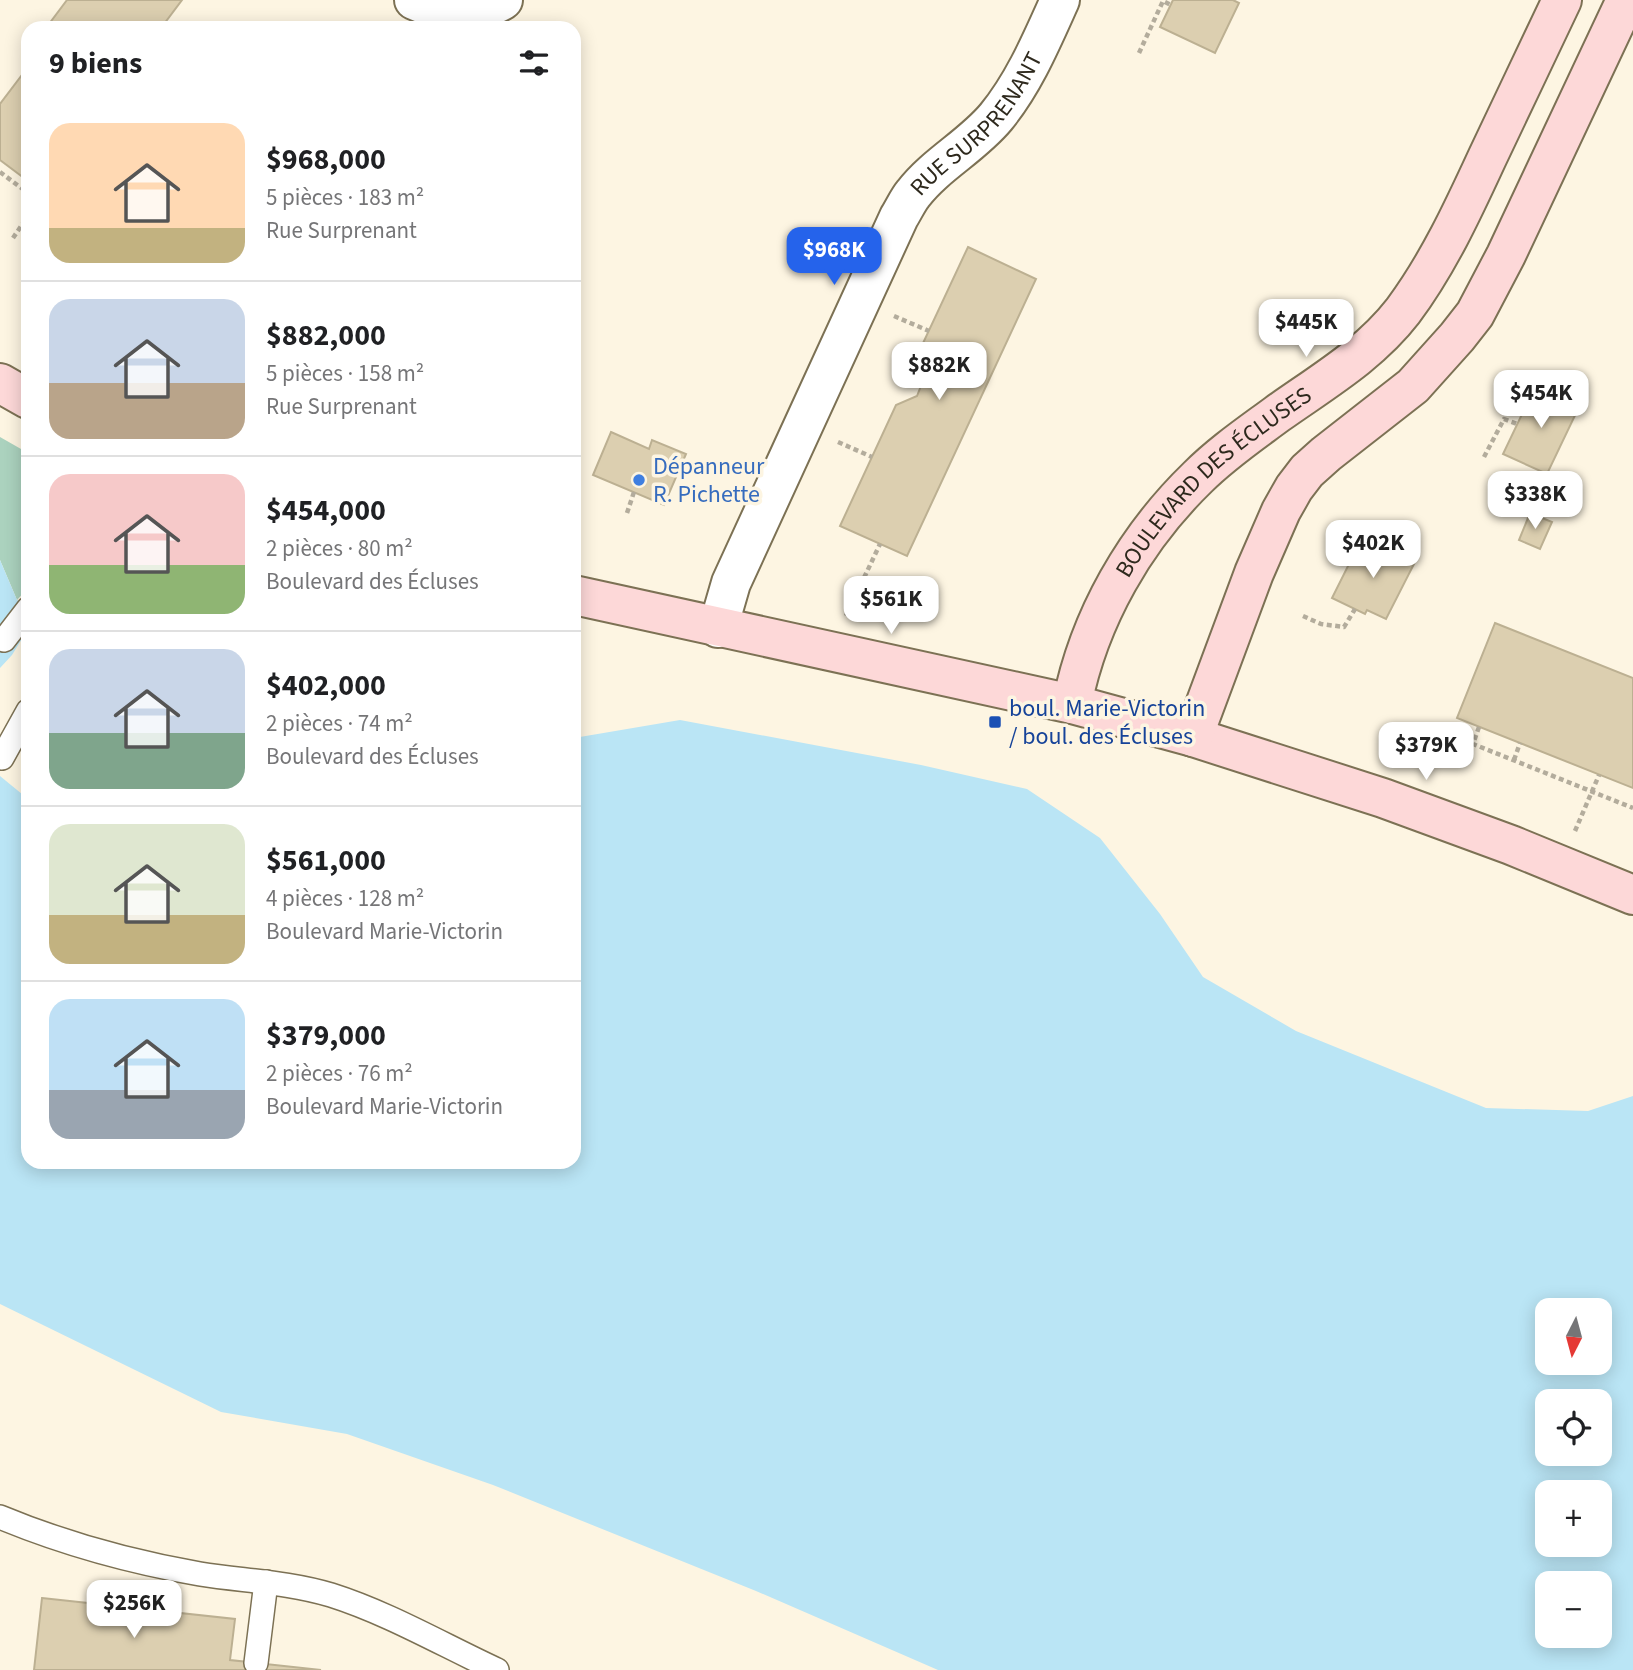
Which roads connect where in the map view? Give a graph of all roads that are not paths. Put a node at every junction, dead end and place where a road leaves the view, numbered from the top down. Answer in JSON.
{"nodes":[{"id":1,"x":414,"y":0,"type":"edge"},
{"id":2,"x":503,"y":0,"type":"edge"},
{"id":3,"x":1060,"y":0,"type":"edge"},
{"id":4,"x":1562,"y":0,"type":"edge"},
{"id":5,"x":1626,"y":0,"type":"edge"},
{"id":6,"x":0,"y":383,"type":"edge"},
{"id":7,"x":21,"y":395,"type":"edge"},
{"id":8,"x":581,"y":597,"type":"edge"},
{"id":9,"x":21,"y":619,"type":"edge"},
{"id":10,"x":718,"y":628,"type":"junction"},
{"id":11,"x":4,"y":640,"type":"dead end"},
{"id":12,"x":1072,"y":705,"type":"junction"},
{"id":13,"x":21,"y":724,"type":"edge"},
{"id":14,"x":1193,"y":737,"type":"junction"},
{"id":15,"x":2,"y":758,"type":"dead end"},
{"id":16,"x":1633,"y":895,"type":"edge"},
{"id":17,"x":0,"y":1517,"type":"edge"},
{"id":18,"x":265,"y":1582,"type":"junction"},
{"id":19,"x":256,"y":1663,"type":"dead end"},
{"id":20,"x":496,"y":1670,"type":"edge"}],
"edges":[{"from":1,"to":2,"type":"street"},
{"from":3,"to":10,"type":"street","name":"RUE SURPRENANT"},
{"from":4,"to":12,"type":"street","name":"BOULEVARD DES ÉCLUSES"},
{"from":5,"to":14,"type":"street"},
{"from":6,"to":7,"type":"street"},
{"from":8,"to":10,"type":"street"},
{"from":9,"to":11,"type":"lane"},
{"from":10,"to":12,"type":"street"},
{"from":12,"to":14,"type":"street"},
{"from":13,"to":15,"type":"lane"},
{"from":14,"to":16,"type":"street"},
{"from":17,"to":18,"type":"lane"},
{"from":18,"to":19,"type":"lane"},
{"from":18,"to":20,"type":"lane"}]}
